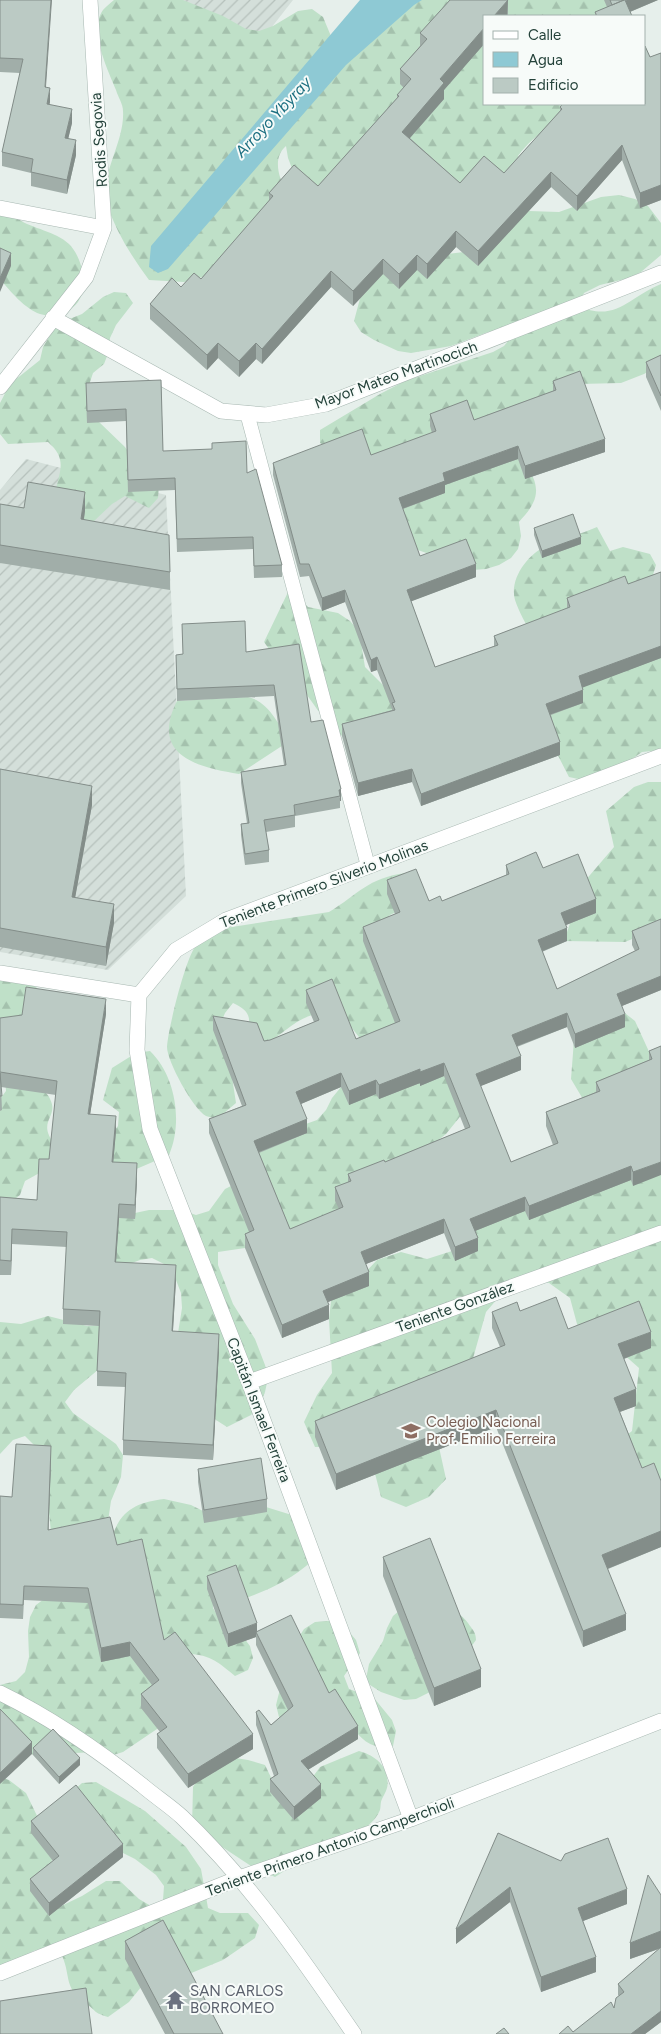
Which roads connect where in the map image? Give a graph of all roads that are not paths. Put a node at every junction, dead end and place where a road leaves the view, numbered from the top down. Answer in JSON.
{"nodes":[{"id":1,"x":90,"y":0,"type":"edge"},
{"id":2,"x":0,"y":208,"type":"edge"},
{"id":3,"x":104,"y":228,"type":"junction"},
{"id":4,"x":661,"y":274,"type":"edge"},
{"id":5,"x":53,"y":318,"type":"junction"},
{"id":6,"x":0,"y":387,"type":"edge"},
{"id":7,"x":246,"y":413,"type":"junction"},
{"id":8,"x":661,"y":756,"type":"edge"},
{"id":9,"x":368,"y":866,"type":"junction"},
{"id":10,"x":0,"y":973,"type":"edge"},
{"id":11,"x":140,"y":995,"type":"junction"},
{"id":12,"x":661,"y":1233,"type":"edge"},
{"id":13,"x":249,"y":1382,"type":"junction"},
{"id":14,"x":0,"y":1693,"type":"edge"},
{"id":15,"x":661,"y":1721,"type":"edge"},
{"id":16,"x":411,"y":1819,"type":"junction"},
{"id":17,"x":239,"y":1878,"type":"junction"},
{"id":18,"x":0,"y":1973,"type":"edge"},
{"id":19,"x":354,"y":2034,"type":"edge"}],
"edges":[{"from":1,"to":3,"type":"street","name":"Rodis Segovia"},
{"from":2,"to":3,"type":"street"},
{"from":3,"to":5,"type":"street","name":"Rodis Segovia"},
{"from":4,"to":7,"type":"street","name":"Mayor Mateo Martinocich"},
{"from":5,"to":6,"type":"street","name":"Rodis Segovia"},
{"from":5,"to":7,"type":"street","name":"Mayor Mateo Martinocich"},
{"from":7,"to":9,"type":"lane"},
{"from":8,"to":9,"type":"street","name":"Teniente Primero Silverio Molinas"},
{"from":9,"to":11,"type":"street","name":"Teniente Primero Silverio Molinas"},
{"from":10,"to":11,"type":"street"},
{"from":11,"to":13,"type":"street","name":"Capitán Ismael Ferreira"},
{"from":12,"to":13,"type":"street","name":"Teniente González"},
{"from":13,"to":16,"type":"street","name":"Capitán Ismael Ferreira"},
{"from":14,"to":17,"type":"street"},
{"from":15,"to":16,"type":"street","name":"Teniente Primero Antonio Camperchioli"},
{"from":16,"to":17,"type":"street","name":"Teniente Primero Antonio Camperchioli"},
{"from":17,"to":18,"type":"street","name":"Teniente Primero Antonio Camperchioli"},
{"from":17,"to":19,"type":"street"}]}
